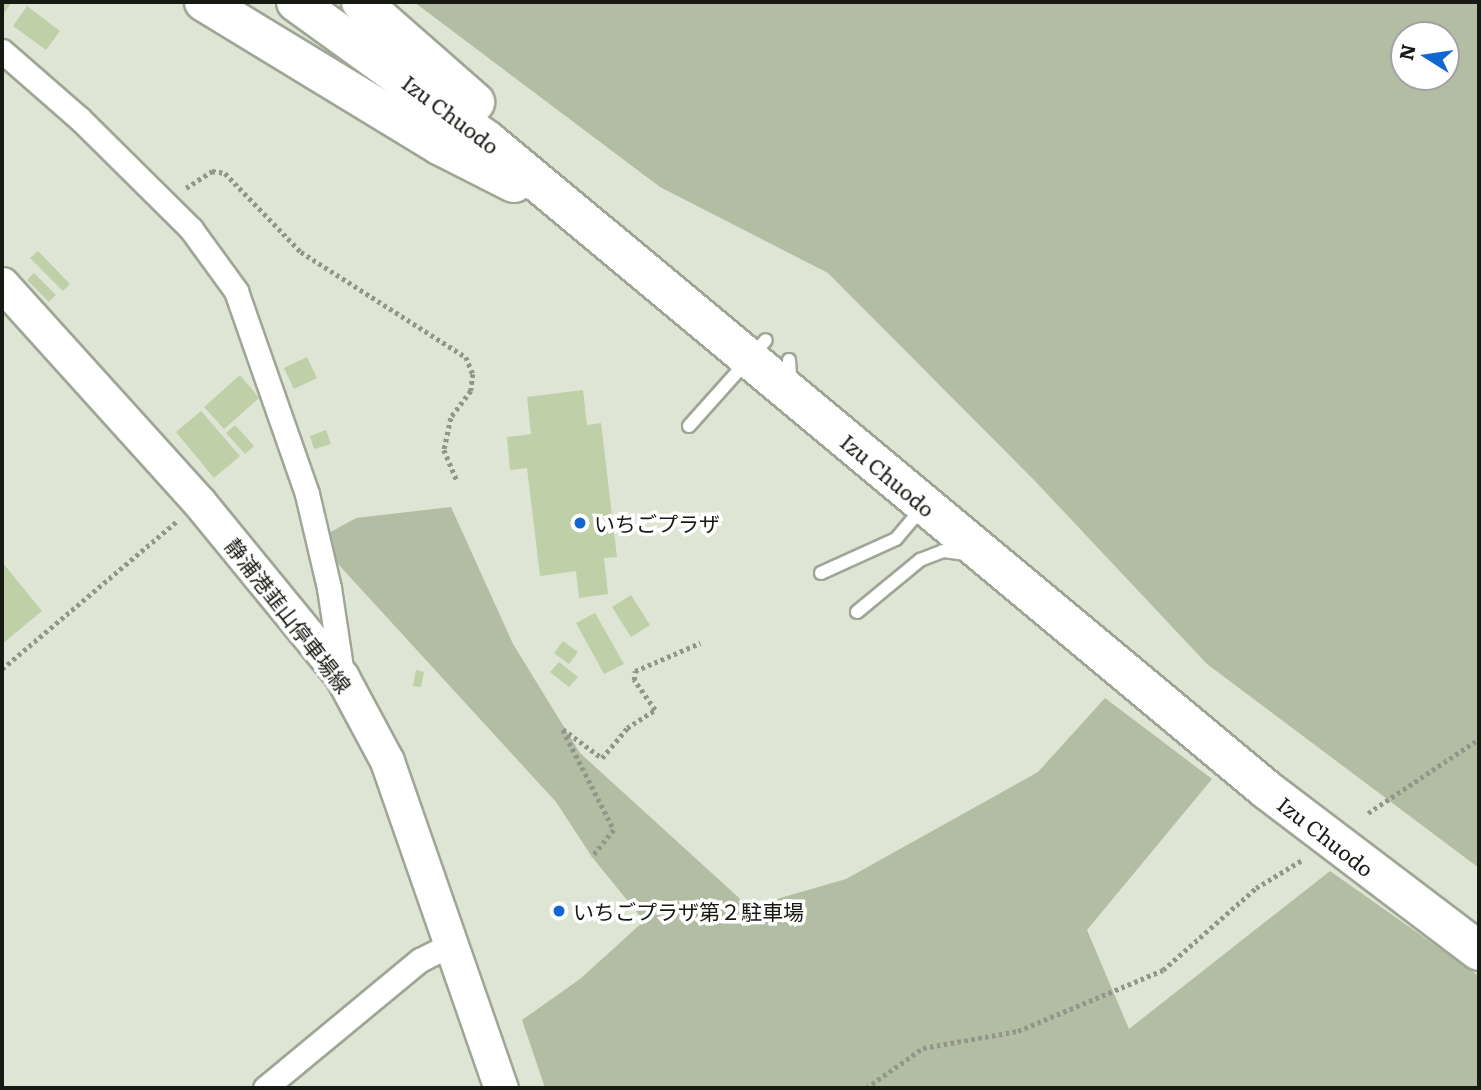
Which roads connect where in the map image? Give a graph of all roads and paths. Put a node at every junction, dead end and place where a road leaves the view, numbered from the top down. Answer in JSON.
{"nodes":[{"id":1,"x":204,"y":2,"type":"edge"},
{"id":2,"x":296,"y":2,"type":"edge"},
{"id":3,"x":322,"y":2,"type":"edge"},
{"id":4,"x":361,"y":2,"type":"edge"},
{"id":5,"x":2,"y":51,"type":"edge"},
{"id":6,"x":167,"y":205,"type":"junction"},
{"id":7,"x":579,"y":216,"type":"junction"},
{"id":8,"x":623,"y":219,"type":"junction"},
{"id":9,"x":2,"y":284,"type":"edge"},
{"id":10,"x":767,"y":352,"type":"junction"},
{"id":11,"x":689,"y":426,"type":"dead end"},
{"id":12,"x":457,"y":480,"type":"dead end"},
{"id":13,"x":200,"y":502,"type":"junction"},
{"id":14,"x":923,"y":505,"type":"junction"},
{"id":15,"x":990,"y":560,"type":"junction"},
{"id":16,"x":821,"y":573,"type":"dead end"},
{"id":17,"x":857,"y":612,"type":"dead end"},
{"id":18,"x":700,"y":643,"type":"dead end"},
{"id":19,"x":2,"y":668,"type":"edge"},
{"id":20,"x":342,"y":677,"type":"junction"},
{"id":21,"x":1479,"y":739,"type":"edge"},
{"id":22,"x":1368,"y":813,"type":"dead end"},
{"id":23,"x":592,"y":857,"type":"dead end"},
{"id":24,"x":1302,"y":860,"type":"dead end"},
{"id":25,"x":1479,"y":927,"type":"edge"},
{"id":26,"x":453,"y":943,"type":"junction"},
{"id":27,"x":1479,"y":951,"type":"edge"},
{"id":28,"x":265,"y":1088,"type":"edge"},
{"id":29,"x":501,"y":1088,"type":"edge"},
{"id":30,"x":866,"y":1088,"type":"edge"}],
"edges":[{"from":1,"to":7,"type":"highway"},
{"from":2,"to":7,"type":"highway","name":"Izu Chuodo"},
{"from":3,"to":8,"type":"highway","name":"Izu Chuodo"},
{"from":4,"to":8,"type":"highway"},
{"from":5,"to":6,"type":"street"},
{"from":6,"to":12,"type":"path"},
{"from":6,"to":20,"type":"street"},
{"from":7,"to":10,"type":"highway","name":"Izu Chuodo"},
{"from":8,"to":10,"type":"highway","name":"Izu Chuodo"},
{"from":9,"to":13,"type":"main road","name":"静浦港韮山停車場線"},
{"from":10,"to":11,"type":"lane"},
{"from":10,"to":14,"type":"highway","name":"Izu Chuodo"},
{"from":10,"to":25,"type":"highway","name":"Izu Chuodo"},
{"from":13,"to":19,"type":"path"},
{"from":13,"to":20,"type":"main road","name":"静浦港韮山停車場線"},
{"from":14,"to":15,"type":"highway","name":"Izu Chuodo"},
{"from":14,"to":16,"type":"lane"},
{"from":15,"to":17,"type":"lane"},
{"from":15,"to":27,"type":"highway","name":"Izu Chuodo"},
{"from":18,"to":23,"type":"path"},
{"from":20,"to":26,"type":"main road","name":"静浦港韮山停車場線"},
{"from":21,"to":22,"type":"path"},
{"from":24,"to":30,"type":"path"},
{"from":26,"to":28,"type":"street"},
{"from":26,"to":29,"type":"main road","name":"静浦港韮山停車場線"}]}
